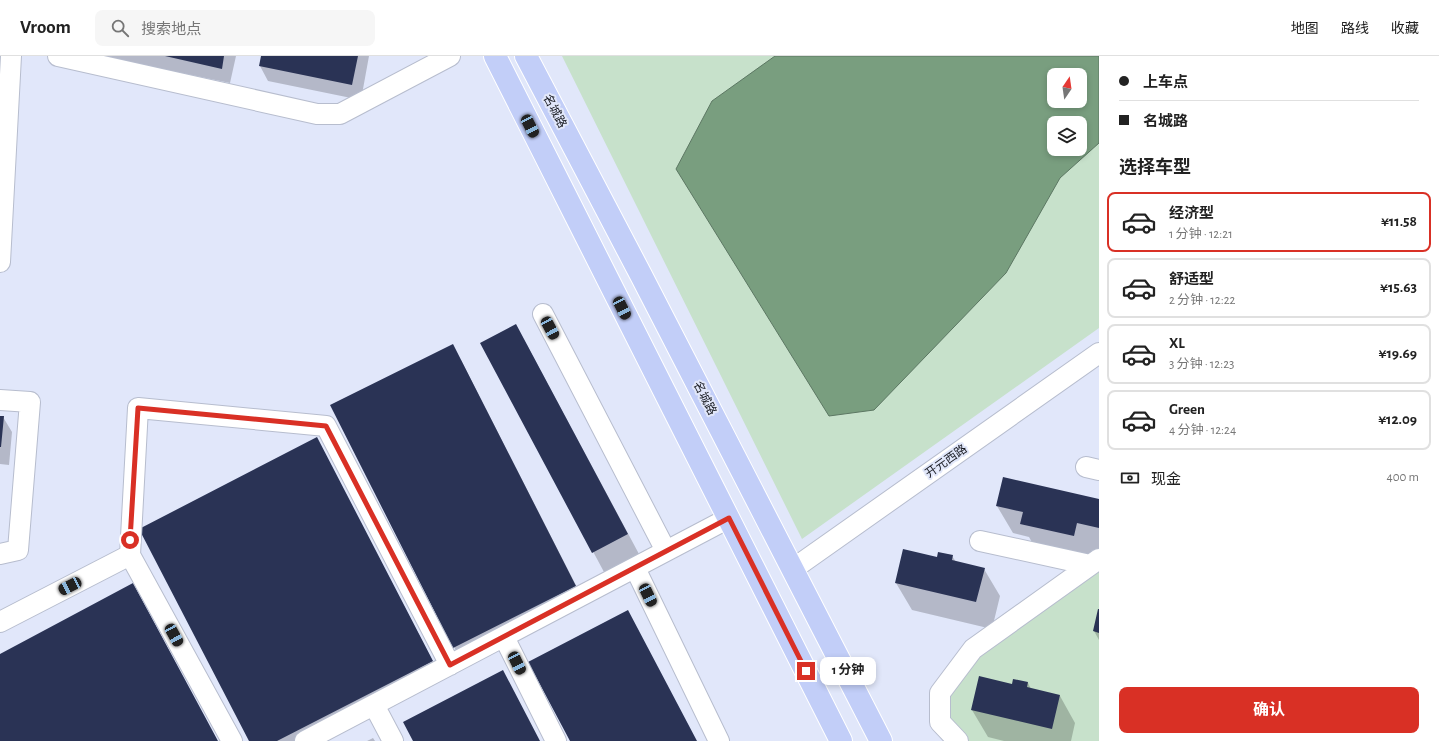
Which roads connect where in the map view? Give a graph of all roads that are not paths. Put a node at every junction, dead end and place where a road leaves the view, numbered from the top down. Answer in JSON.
{"nodes":[{"id":1,"x":11,"y":56,"type":"edge"},
{"id":2,"x":58,"y":56,"type":"edge"},
{"id":3,"x":450,"y":56,"type":"edge"},
{"id":4,"x":495,"y":56,"type":"edge"},
{"id":5,"x":526,"y":56,"type":"edge"},
{"id":6,"x":0,"y":262,"type":"edge"},
{"id":7,"x":543,"y":314,"type":"dead end"},
{"id":8,"x":1099,"y":353,"type":"edge"},
{"id":9,"x":0,"y":400,"type":"edge"},
{"id":10,"x":729,"y":518,"type":"junction"},
{"id":11,"x":980,"y":541,"type":"dead end"},
{"id":12,"x":666,"y":551,"type":"junction"},
{"id":13,"x":0,"y":554,"type":"edge"},
{"id":14,"x":130,"y":555,"type":"junction"},
{"id":15,"x":1094,"y":562,"type":"edge"},
{"id":16,"x":635,"y":568,"type":"junction"},
{"id":17,"x":793,"y":570,"type":"junction"},
{"id":18,"x":0,"y":622,"type":"edge"},
{"id":19,"x":504,"y":637,"type":"junction"},
{"id":20,"x":450,"y":665,"type":"junction"},
{"id":21,"x":374,"y":705,"type":"junction"},
{"id":22,"x":232,"y":741,"type":"edge"},
{"id":23,"x":305,"y":741,"type":"edge"},
{"id":24,"x":393,"y":741,"type":"edge"},
{"id":25,"x":556,"y":741,"type":"edge"},
{"id":26,"x":719,"y":741,"type":"edge"},
{"id":27,"x":841,"y":741,"type":"edge"},
{"id":28,"x":881,"y":741,"type":"edge"},
{"id":29,"x":958,"y":741,"type":"edge"}],
"edges":[{"from":1,"to":6,"type":"street"},
{"from":2,"to":3,"type":"street"},
{"from":4,"to":10,"type":"main road"},
{"from":5,"to":17,"type":"main road","name":"名城路"},
{"from":7,"to":12,"type":"street"},
{"from":8,"to":17,"type":"street","name":"开元西路"},
{"from":9,"to":13,"type":"street"},
{"from":10,"to":12,"type":"street"},
{"from":10,"to":27,"type":"main road"},
{"from":11,"to":15,"type":"street"},
{"from":12,"to":16,"type":"street"},
{"from":14,"to":18,"type":"street"},
{"from":14,"to":20,"type":"street"},
{"from":14,"to":22,"type":"street"},
{"from":15,"to":29,"type":"street"},
{"from":16,"to":19,"type":"street"},
{"from":16,"to":26,"type":"street"},
{"from":17,"to":28,"type":"main road","name":"名城路"},
{"from":19,"to":20,"type":"street"},
{"from":19,"to":25,"type":"street"},
{"from":20,"to":21,"type":"street"},
{"from":21,"to":23,"type":"street"},
{"from":21,"to":24,"type":"street"}]}
